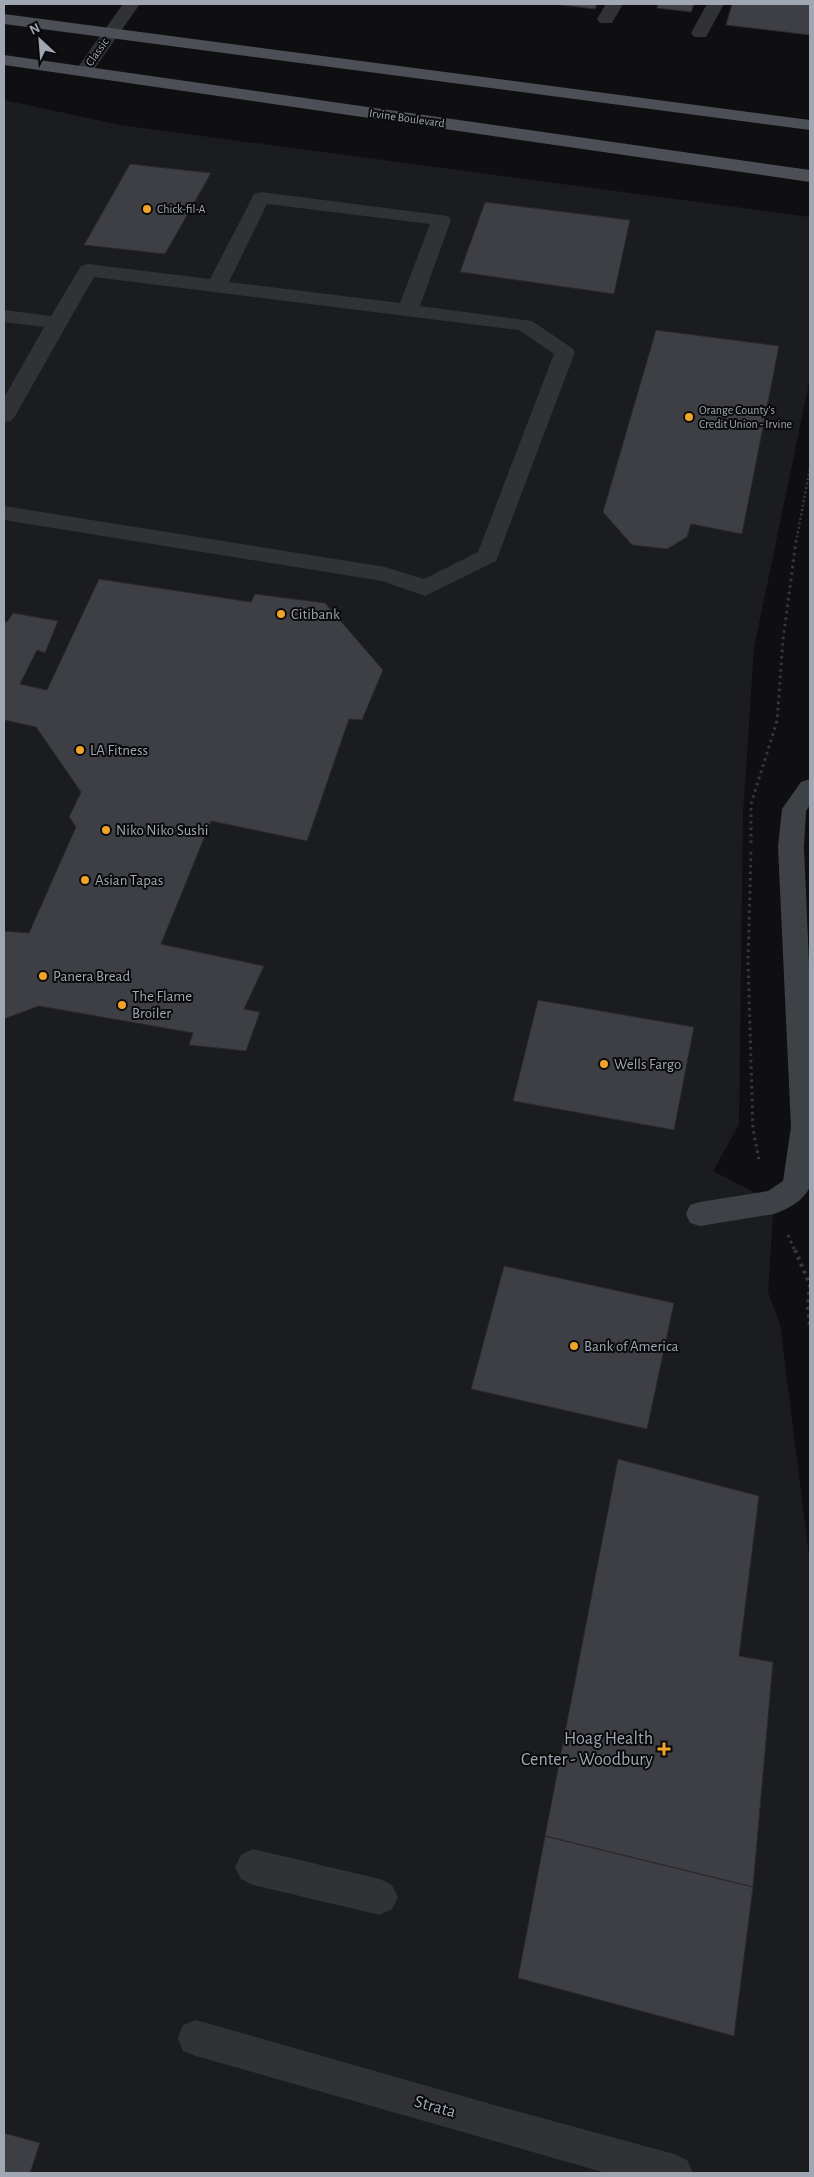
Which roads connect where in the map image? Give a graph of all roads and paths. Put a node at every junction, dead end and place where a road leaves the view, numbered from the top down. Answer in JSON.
{"nodes":[{"id":1,"x":130,"y":4,"type":"edge"},
{"id":2,"x":614,"y":4,"type":"edge"},
{"id":3,"x":715,"y":4,"type":"edge"},
{"id":4,"x":4,"y":19,"type":"edge"},
{"id":5,"x":606,"y":19,"type":"dead end"},
{"id":6,"x":110,"y":32,"type":"junction"},
{"id":7,"x":700,"y":33,"type":"dead end"},
{"id":8,"x":4,"y":60,"type":"edge"},
{"id":9,"x":84,"y":70,"type":"junction"},
{"id":10,"x":810,"y":125,"type":"edge"},
{"id":11,"x":810,"y":176,"type":"edge"},
{"id":12,"x":216,"y":286,"type":"junction"},
{"id":13,"x":408,"y":310,"type":"junction"},
{"id":14,"x":4,"y":316,"type":"edge"},
{"id":15,"x":57,"y":323,"type":"junction"},
{"id":16,"x":4,"y":416,"type":"edge"},
{"id":17,"x":4,"y":513,"type":"edge"},
{"id":18,"x":810,"y":788,"type":"edge"},
{"id":19,"x":700,"y":1214,"type":"dead end"},
{"id":20,"x":810,"y":1285,"type":"edge"},
{"id":21,"x":810,"y":1328,"type":"edge"},
{"id":22,"x":253,"y":1867,"type":"dead end"},
{"id":23,"x":380,"y":1897,"type":"dead end"},
{"id":24,"x":196,"y":2038,"type":"dead end"},
{"id":25,"x":674,"y":2173,"type":"edge"}],
"edges":[{"from":1,"to":6,"type":"street","name":"Classic"},
{"from":2,"to":5,"type":"street"},
{"from":3,"to":7,"type":"street"},
{"from":4,"to":6,"type":"main road"},
{"from":6,"to":9,"type":"street","name":"Classic"},
{"from":6,"to":10,"type":"main road"},
{"from":8,"to":9,"type":"main road","name":"Irvine Boulevard"},
{"from":9,"to":11,"type":"main road","name":"Irvine Boulevard"},
{"from":12,"to":13,"type":"street"},
{"from":12,"to":13,"type":"street"},
{"from":12,"to":15,"type":"street"},
{"from":13,"to":17,"type":"street"},
{"from":14,"to":15,"type":"street"},
{"from":15,"to":16,"type":"street"},
{"from":18,"to":19,"type":"main road"},
{"from":20,"to":21,"type":"path"},
{"from":22,"to":23,"type":"street"},
{"from":24,"to":25,"type":"street","name":"Strata"}]}
